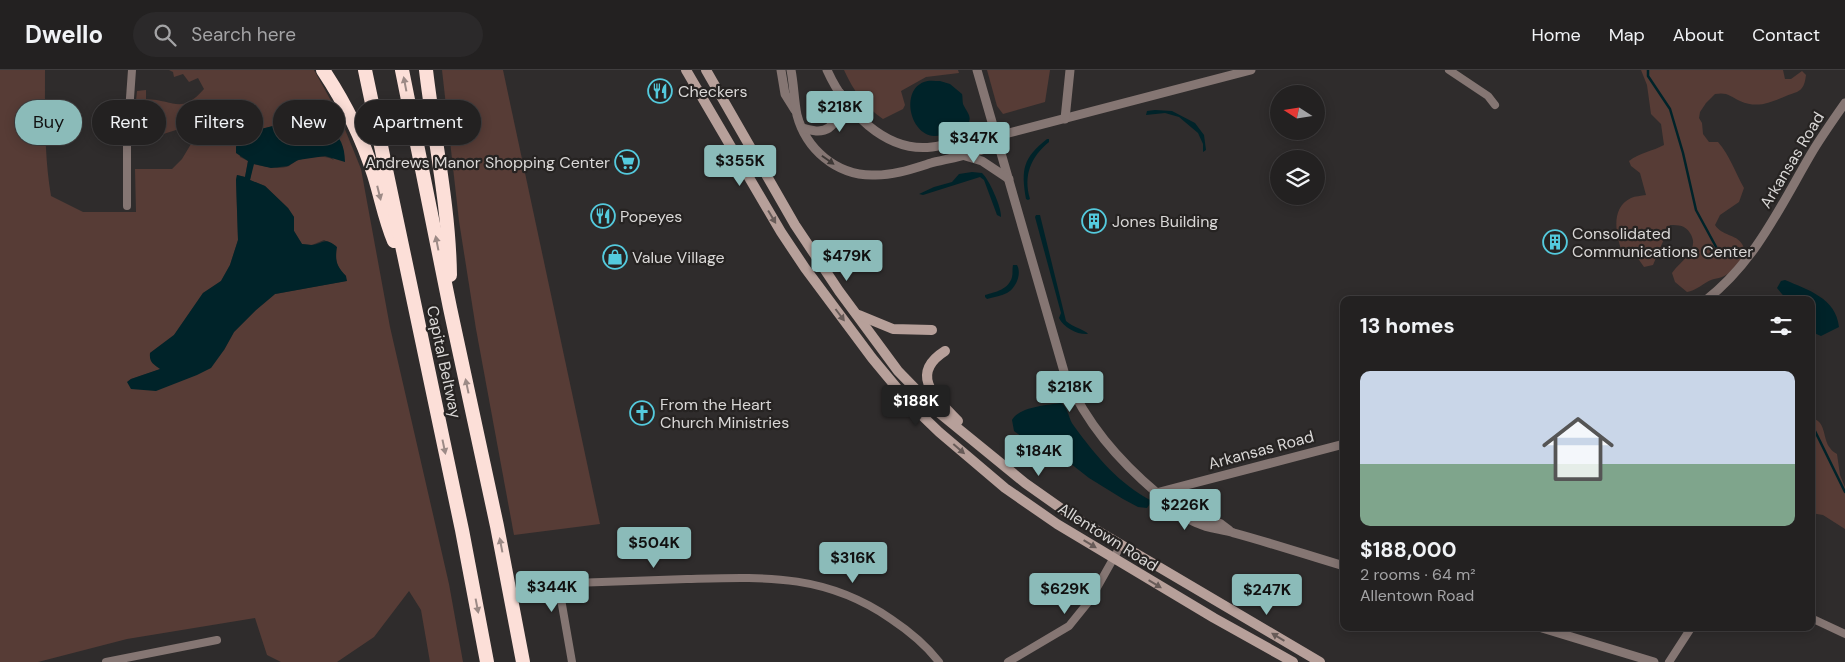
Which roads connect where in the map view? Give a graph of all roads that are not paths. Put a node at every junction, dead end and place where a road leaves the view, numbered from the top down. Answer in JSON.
{"nodes":[{"id":1,"x":132,"y":70,"type":"edge"},
{"id":2,"x":323,"y":70,"type":"edge"},
{"id":3,"x":366,"y":70,"type":"edge"},
{"id":4,"x":402,"y":70,"type":"edge"},
{"id":5,"x":426,"y":70,"type":"edge"},
{"id":6,"x":686,"y":70,"type":"edge"},
{"id":7,"x":706,"y":70,"type":"edge"},
{"id":8,"x":781,"y":70,"type":"edge"},
{"id":9,"x":786,"y":70,"type":"edge"},
{"id":10,"x":792,"y":70,"type":"edge"},
{"id":11,"x":797,"y":70,"type":"edge"},
{"id":12,"x":827,"y":70,"type":"edge"},
{"id":13,"x":977,"y":70,"type":"edge"},
{"id":14,"x":1070,"y":70,"type":"edge"},
{"id":15,"x":1251,"y":70,"type":"edge"},
{"id":16,"x":1449,"y":70,"type":"edge"},
{"id":17,"x":840,"y":93,"type":"junction"},
{"id":18,"x":1845,"y":103,"type":"edge"},
{"id":19,"x":1495,"y":104,"type":"dead end"},
{"id":20,"x":1842,"y":113,"type":"edge"},
{"id":21,"x":797,"y":115,"type":"junction"},
{"id":22,"x":1065,"y":119,"type":"junction"},
{"id":23,"x":802,"y":128,"type":"junction"},
{"id":24,"x":997,"y":136,"type":"junction"},
{"id":25,"x":962,"y":155,"type":"junction"},
{"id":26,"x":1009,"y":179,"type":"junction"},
{"id":27,"x":127,"y":206,"type":"dead end"},
{"id":28,"x":407,"y":272,"type":"junction"},
{"id":29,"x":1710,"y":296,"type":"edge"},
{"id":30,"x":450,"y":308,"type":"junction"},
{"id":31,"x":855,"y":313,"type":"junction"},
{"id":32,"x":932,"y":330,"type":"dead end"},
{"id":33,"x":945,"y":351,"type":"dead end"},
{"id":34,"x":1340,"y":445,"type":"edge"},
{"id":35,"x":986,"y":452,"type":"junction"},
{"id":36,"x":1156,"y":493,"type":"junction"},
{"id":37,"x":1121,"y":545,"type":"junction"},
{"id":38,"x":1113,"y":559,"type":"junction"},
{"id":39,"x":1340,"y":565,"type":"edge"},
{"id":40,"x":1815,"y":620,"type":"edge"},
{"id":41,"x":1552,"y":631,"type":"edge"},
{"id":42,"x":1689,"y":631,"type":"edge"},
{"id":43,"x":1845,"y":634,"type":"edge"},
{"id":44,"x":217,"y":640,"type":"dead end"},
{"id":45,"x":106,"y":662,"type":"edge"},
{"id":46,"x":488,"y":662,"type":"edge"},
{"id":47,"x":523,"y":662,"type":"edge"},
{"id":48,"x":572,"y":662,"type":"edge"},
{"id":49,"x":939,"y":662,"type":"edge"},
{"id":50,"x":1008,"y":662,"type":"edge"},
{"id":51,"x":1293,"y":662,"type":"edge"},
{"id":52,"x":1320,"y":662,"type":"edge"},
{"id":53,"x":1654,"y":662,"type":"edge"},
{"id":54,"x":1669,"y":662,"type":"edge"}],
"edges":[{"from":1,"to":27,"type":"street"},
{"from":2,"to":28,"type":"highway","one_way":true},
{"from":3,"to":28,"type":"highway","name":"Capital Beltway"},
{"from":30,"to":4,"type":"highway","name":"Capital Beltway","one_way":true},
{"from":5,"to":30,"type":"highway"},
{"from":6,"to":38,"type":"main road","name":"Allentown Road","one_way":true},
{"from":7,"to":31,"type":"main road","name":"Allentown Road"},
{"from":8,"to":21,"type":"street"},
{"from":9,"to":21,"type":"street"},
{"from":10,"to":21,"type":"street"},
{"from":11,"to":21,"type":"street"},
{"from":12,"to":17,"type":"street"},
{"from":13,"to":24,"type":"street"},
{"from":14,"to":22,"type":"street"},
{"from":15,"to":22,"type":"street"},
{"from":16,"to":19,"type":"street"},
{"from":17,"to":23,"type":"street"},
{"from":17,"to":24,"type":"street"},
{"from":18,"to":20,"type":"street","name":"Arkansas Road"},
{"from":20,"to":29,"type":"street","name":"Arkansas Road"},
{"from":21,"to":23,"type":"street"},
{"from":22,"to":24,"type":"street"},
{"from":23,"to":25,"type":"street","one_way":true},
{"from":24,"to":25,"type":"street"},
{"from":24,"to":26,"type":"street"},
{"from":25,"to":26,"type":"street"},
{"from":26,"to":36,"type":"street"},
{"from":28,"to":46,"type":"highway","name":"Capital Beltway","one_way":true},
{"from":47,"to":30,"type":"highway","name":"Capital Beltway","one_way":true},
{"from":31,"to":32,"type":"main road"},
{"from":31,"to":35,"type":"main road","name":"Allentown Road"},
{"from":33,"to":35,"type":"main road"},
{"from":34,"to":36,"type":"street","name":"Arkansas Road"},
{"from":35,"to":37,"type":"main road","name":"Allentown Road"},
{"from":36,"to":39,"type":"street"},
{"from":37,"to":38,"type":"street"},
{"from":52,"to":37,"type":"main road","name":"Allentown Road","one_way":true},
{"from":38,"to":50,"type":"street"},
{"from":38,"to":51,"type":"main road","name":"Allentown Road","one_way":true},
{"from":40,"to":43,"type":"street"},
{"from":41,"to":53,"type":"street"},
{"from":42,"to":54,"type":"street"},
{"from":44,"to":45,"type":"street"},
{"from":48,"to":49,"type":"street"}]}
